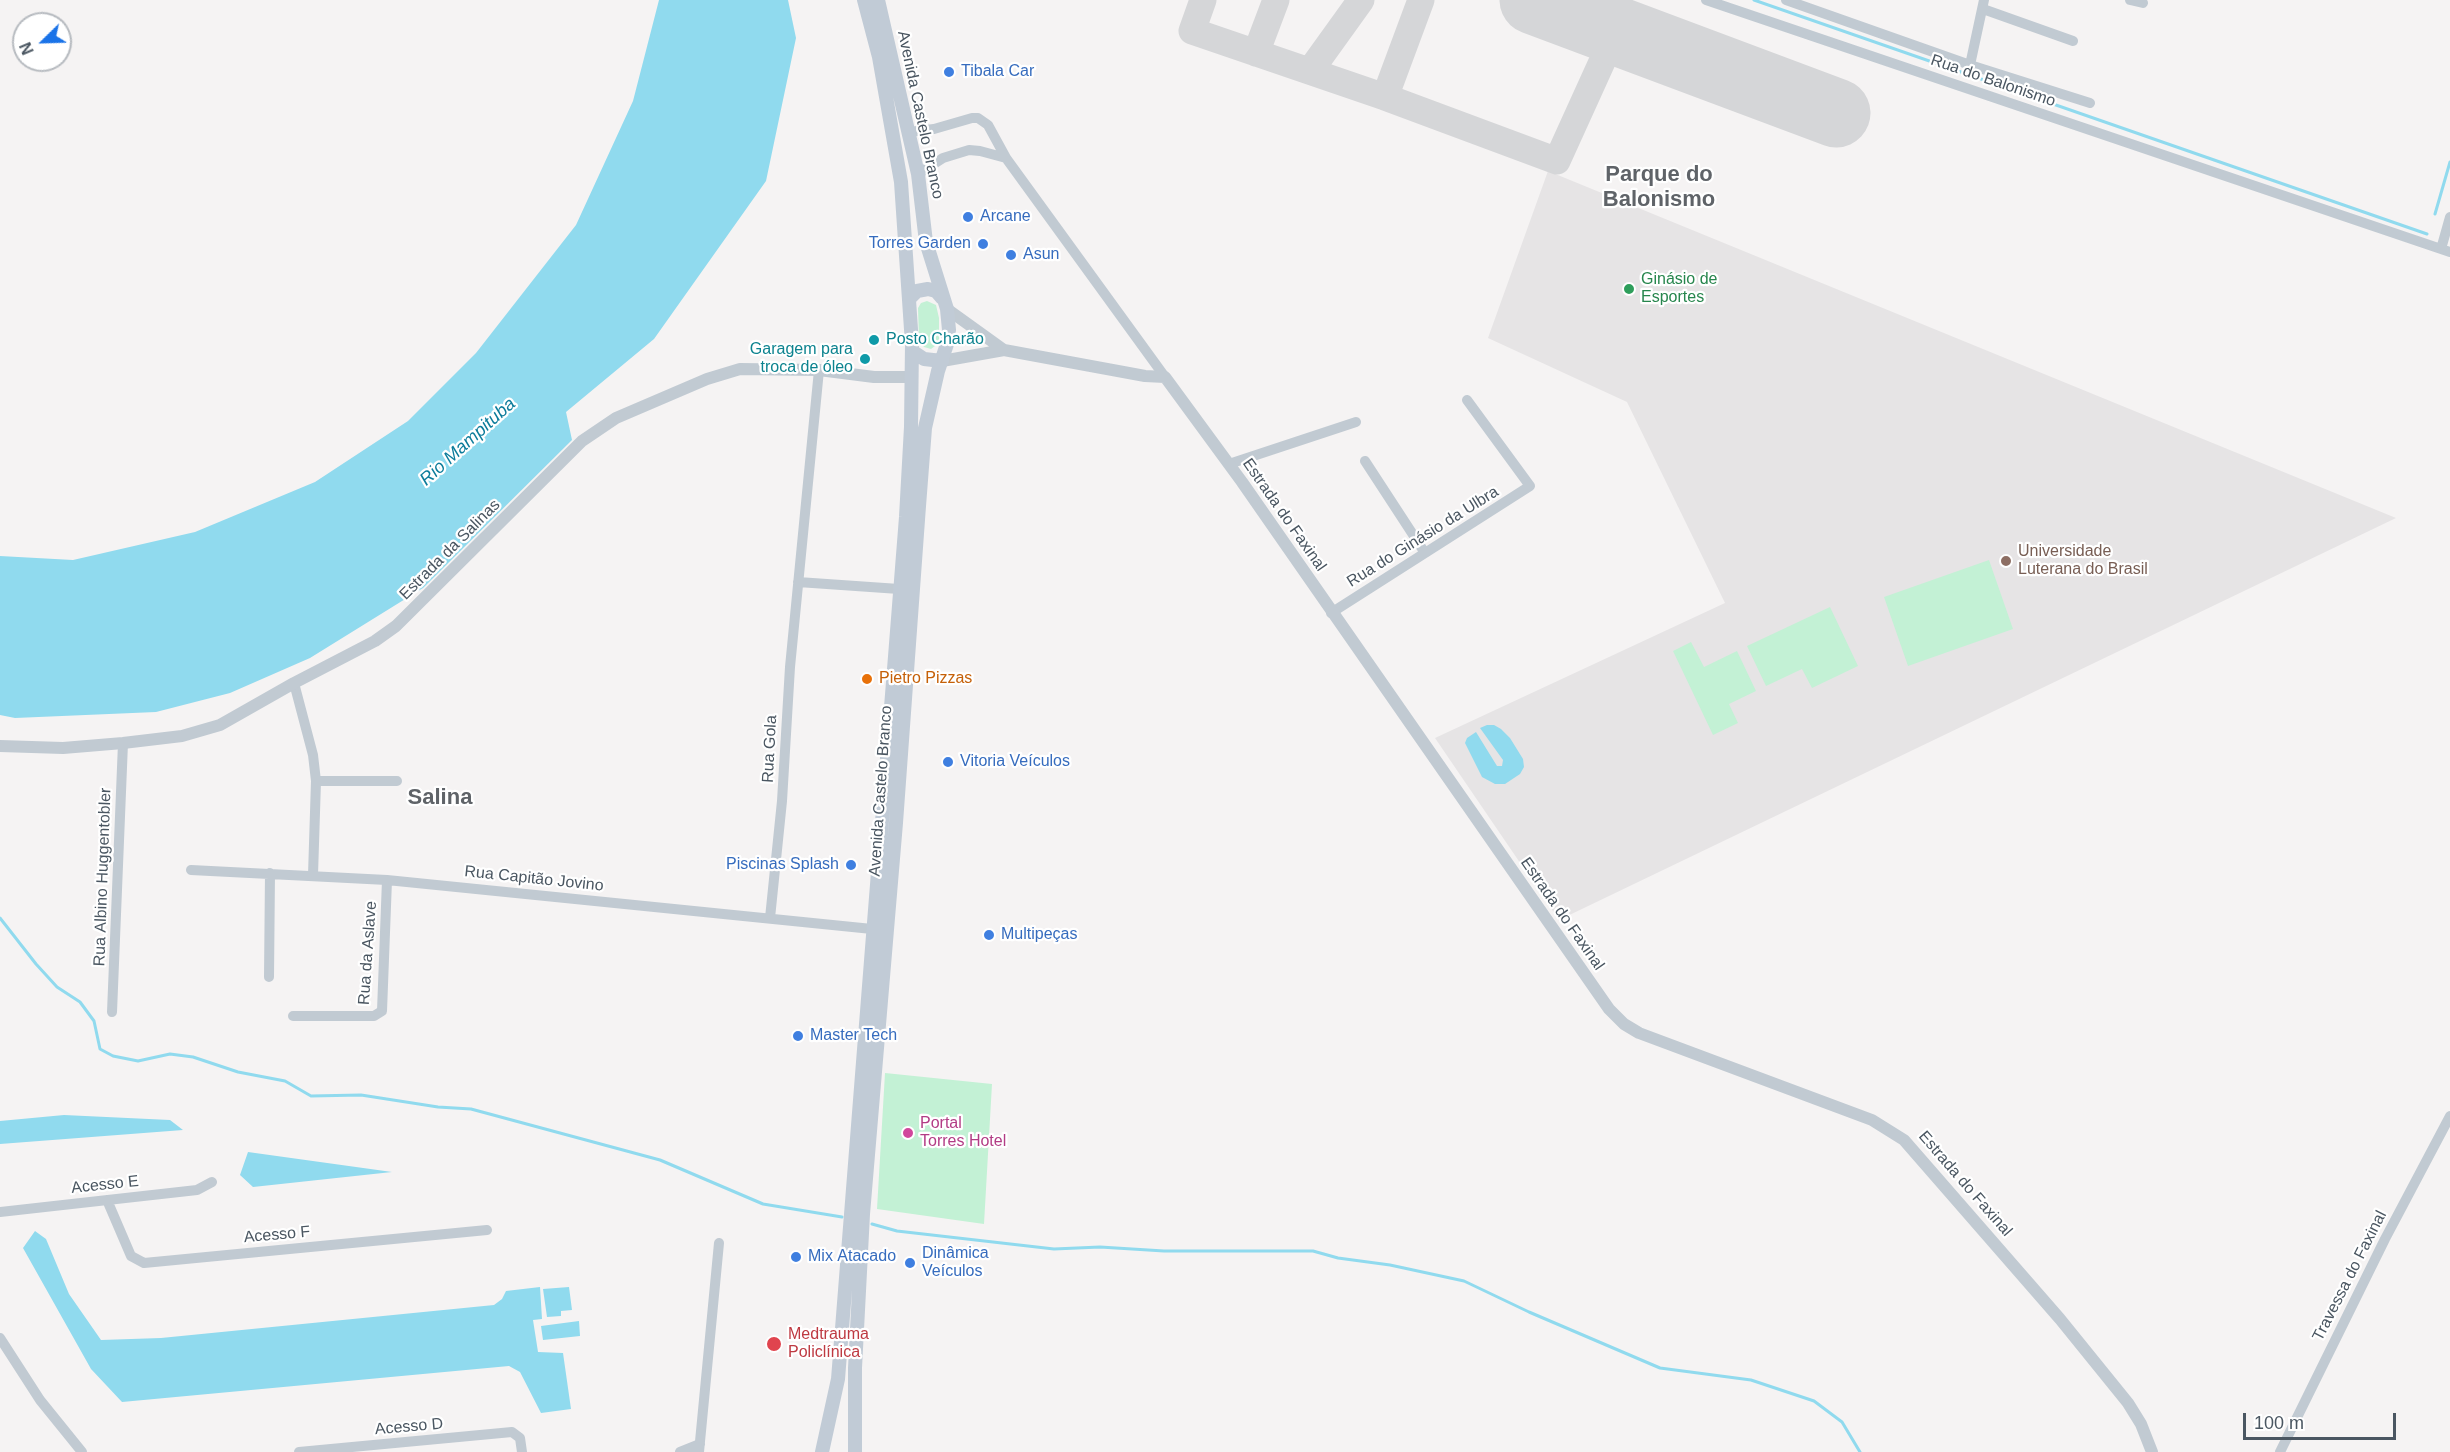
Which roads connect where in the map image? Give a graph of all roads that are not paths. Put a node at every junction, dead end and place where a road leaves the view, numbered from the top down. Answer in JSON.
{"nodes":[{"id":1,"x":864,"y":0,"type":"edge"},
{"id":2,"x":878,"y":0,"type":"edge"},
{"id":3,"x":1706,"y":0,"type":"edge"},
{"id":4,"x":1786,"y":0,"type":"edge"},
{"id":5,"x":2130,"y":0,"type":"edge"},
{"id":6,"x":2143,"y":3,"type":"dead end"},
{"id":7,"x":1984,"y":4,"type":"edge"},
{"id":8,"x":2073,"y":40,"type":"dead end"},
{"id":9,"x":1970,"y":65,"type":"junction"},
{"id":10,"x":2090,"y":103,"type":"dead end"},
{"id":11,"x":909,"y":132,"type":"junction"},
{"id":12,"x":1006,"y":158,"type":"junction"},
{"id":13,"x":918,"y":174,"type":"junction"},
{"id":14,"x":2450,"y":217,"type":"edge"},
{"id":15,"x":2445,"y":250,"type":"edge"},
{"id":16,"x":910,"y":298,"type":"junction"},
{"id":17,"x":945,"y":304,"type":"junction"},
{"id":18,"x":1004,"y":350,"type":"junction"},
{"id":19,"x":912,"y":351,"type":"junction"},
{"id":20,"x":940,"y":366,"type":"junction"},
{"id":21,"x":819,"y":370,"type":"junction"},
{"id":22,"x":911,"y":377,"type":"junction"},
{"id":23,"x":1165,"y":377,"type":"junction"},
{"id":24,"x":1467,"y":400,"type":"dead end"},
{"id":25,"x":1356,"y":422,"type":"dead end"},
{"id":26,"x":1365,"y":461,"type":"dead end"},
{"id":27,"x":1228,"y":464,"type":"junction"},
{"id":28,"x":1425,"y":553,"type":"junction"},
{"id":29,"x":798,"y":582,"type":"junction"},
{"id":30,"x":899,"y":589,"type":"junction"},
{"id":31,"x":1331,"y":613,"type":"junction"},
{"id":32,"x":294,"y":683,"type":"junction"},
{"id":33,"x":123,"y":743,"type":"junction"},
{"id":34,"x":0,"y":747,"type":"edge"},
{"id":35,"x":316,"y":781,"type":"junction"},
{"id":36,"x":398,"y":781,"type":"dead end"},
{"id":37,"x":191,"y":870,"type":"dead end"},
{"id":38,"x":270,"y":873,"type":"junction"},
{"id":39,"x":313,"y":875,"type":"junction"},
{"id":40,"x":387,"y":880,"type":"junction"},
{"id":41,"x":770,"y":918,"type":"junction"},
{"id":42,"x":872,"y":929,"type":"junction"},
{"id":43,"x":269,"y":976,"type":"dead end"},
{"id":44,"x":112,"y":1012,"type":"dead end"},
{"id":45,"x":292,"y":1016,"type":"dead end"},
{"id":46,"x":2450,"y":1116,"type":"edge"},
{"id":47,"x":212,"y":1182,"type":"dead end"},
{"id":48,"x":107,"y":1200,"type":"junction"},
{"id":49,"x":0,"y":1212,"type":"edge"},
{"id":50,"x":487,"y":1230,"type":"dead end"},
{"id":51,"x":719,"y":1243,"type":"dead end"},
{"id":52,"x":0,"y":1338,"type":"edge"},
{"id":53,"x":699,"y":1448,"type":"edge"},
{"id":54,"x":82,"y":1452,"type":"edge"},
{"id":55,"x":299,"y":1452,"type":"edge"},
{"id":56,"x":522,"y":1452,"type":"edge"},
{"id":57,"x":680,"y":1452,"type":"edge"},
{"id":58,"x":822,"y":1452,"type":"edge"},
{"id":59,"x":855,"y":1452,"type":"edge"},
{"id":60,"x":2152,"y":1452,"type":"edge"},
{"id":61,"x":2280,"y":1452,"type":"edge"}],
"edges":[{"from":1,"to":16,"type":"main road","name":"Avenida Castelo Branco"},
{"from":2,"to":11,"type":"main road","name":"Avenida Castelo Branco"},
{"from":3,"to":15,"type":"street","name":"Rua do Balonismo"},
{"from":4,"to":9,"type":"street","name":"Rua do Balonismo"},
{"from":5,"to":6,"type":"street"},
{"from":7,"to":8,"type":"street"},
{"from":7,"to":9,"type":"street"},
{"from":9,"to":10,"type":"street","name":"Rua do Balonismo"},
{"from":11,"to":12,"type":"street"},
{"from":11,"to":13,"type":"main road","name":"Avenida Castelo Branco"},
{"from":12,"to":13,"type":"street"},
{"from":12,"to":23,"type":"street"},
{"from":13,"to":17,"type":"main road","name":"Avenida Castelo Branco"},
{"from":14,"to":15,"type":"street"},
{"from":16,"to":17,"type":"main road"},
{"from":16,"to":19,"type":"main road","name":"Avenida Castelo Branco"},
{"from":17,"to":18,"type":"street"},
{"from":17,"to":20,"type":"main road","name":"Avenida Castelo Branco"},
{"from":18,"to":20,"type":"street"},
{"from":18,"to":23,"type":"street"},
{"from":19,"to":20,"type":"main road"},
{"from":19,"to":22,"type":"main road","name":"Avenida Castelo Branco"},
{"from":20,"to":22,"type":"main road"},
{"from":20,"to":59,"type":"main road","name":"Avenida Castelo Branco"},
{"from":21,"to":22,"type":"street","name":"Estrada da Salinas"},
{"from":21,"to":29,"type":"street","name":"Rua Gola"},
{"from":21,"to":32,"type":"street","name":"Estrada da Salinas"},
{"from":22,"to":30,"type":"main road","name":"Avenida Castelo Branco"},
{"from":23,"to":27,"type":"street","name":"Estrada do Faxinal"},
{"from":24,"to":28,"type":"street","name":"Rua do Ginásio da Ulbra"},
{"from":25,"to":27,"type":"street"},
{"from":26,"to":28,"type":"street"},
{"from":27,"to":31,"type":"street","name":"Estrada do Faxinal"},
{"from":28,"to":31,"type":"street","name":"Rua do Ginásio da Ulbra"},
{"from":29,"to":30,"type":"street"},
{"from":29,"to":41,"type":"street","name":"Rua Gola"},
{"from":30,"to":42,"type":"main road","name":"Avenida Castelo Branco"},
{"from":31,"to":60,"type":"street","name":"Estrada do Faxinal"},
{"from":32,"to":33,"type":"street","name":"Estrada da Salinas"},
{"from":32,"to":35,"type":"street"},
{"from":33,"to":34,"type":"street","name":"Estrada da Salinas"},
{"from":33,"to":44,"type":"street","name":"Rua Albino Huggentobler"},
{"from":35,"to":36,"type":"street"},
{"from":35,"to":39,"type":"street"},
{"from":37,"to":38,"type":"street","name":"Rua Capitão Jovino"},
{"from":38,"to":39,"type":"street","name":"Rua Capitão Jovino"},
{"from":38,"to":43,"type":"street"},
{"from":39,"to":40,"type":"street","name":"Rua Capitão Jovino"},
{"from":40,"to":41,"type":"street","name":"Rua Capitão Jovino"},
{"from":40,"to":45,"type":"street","name":"Rua da Aslave"},
{"from":41,"to":42,"type":"street","name":"Rua Capitão Jovino"},
{"from":42,"to":58,"type":"main road","name":"Avenida Castelo Branco"},
{"from":46,"to":61,"type":"street","name":"Travessa do Faxinal"},
{"from":47,"to":48,"type":"street","name":"Acesso E"},
{"from":48,"to":49,"type":"street","name":"Acesso E"},
{"from":48,"to":50,"type":"street","name":"Acesso F"},
{"from":51,"to":53,"type":"street"},
{"from":52,"to":54,"type":"street"},
{"from":53,"to":57,"type":"street"},
{"from":55,"to":56,"type":"street","name":"Acesso D"}]}
